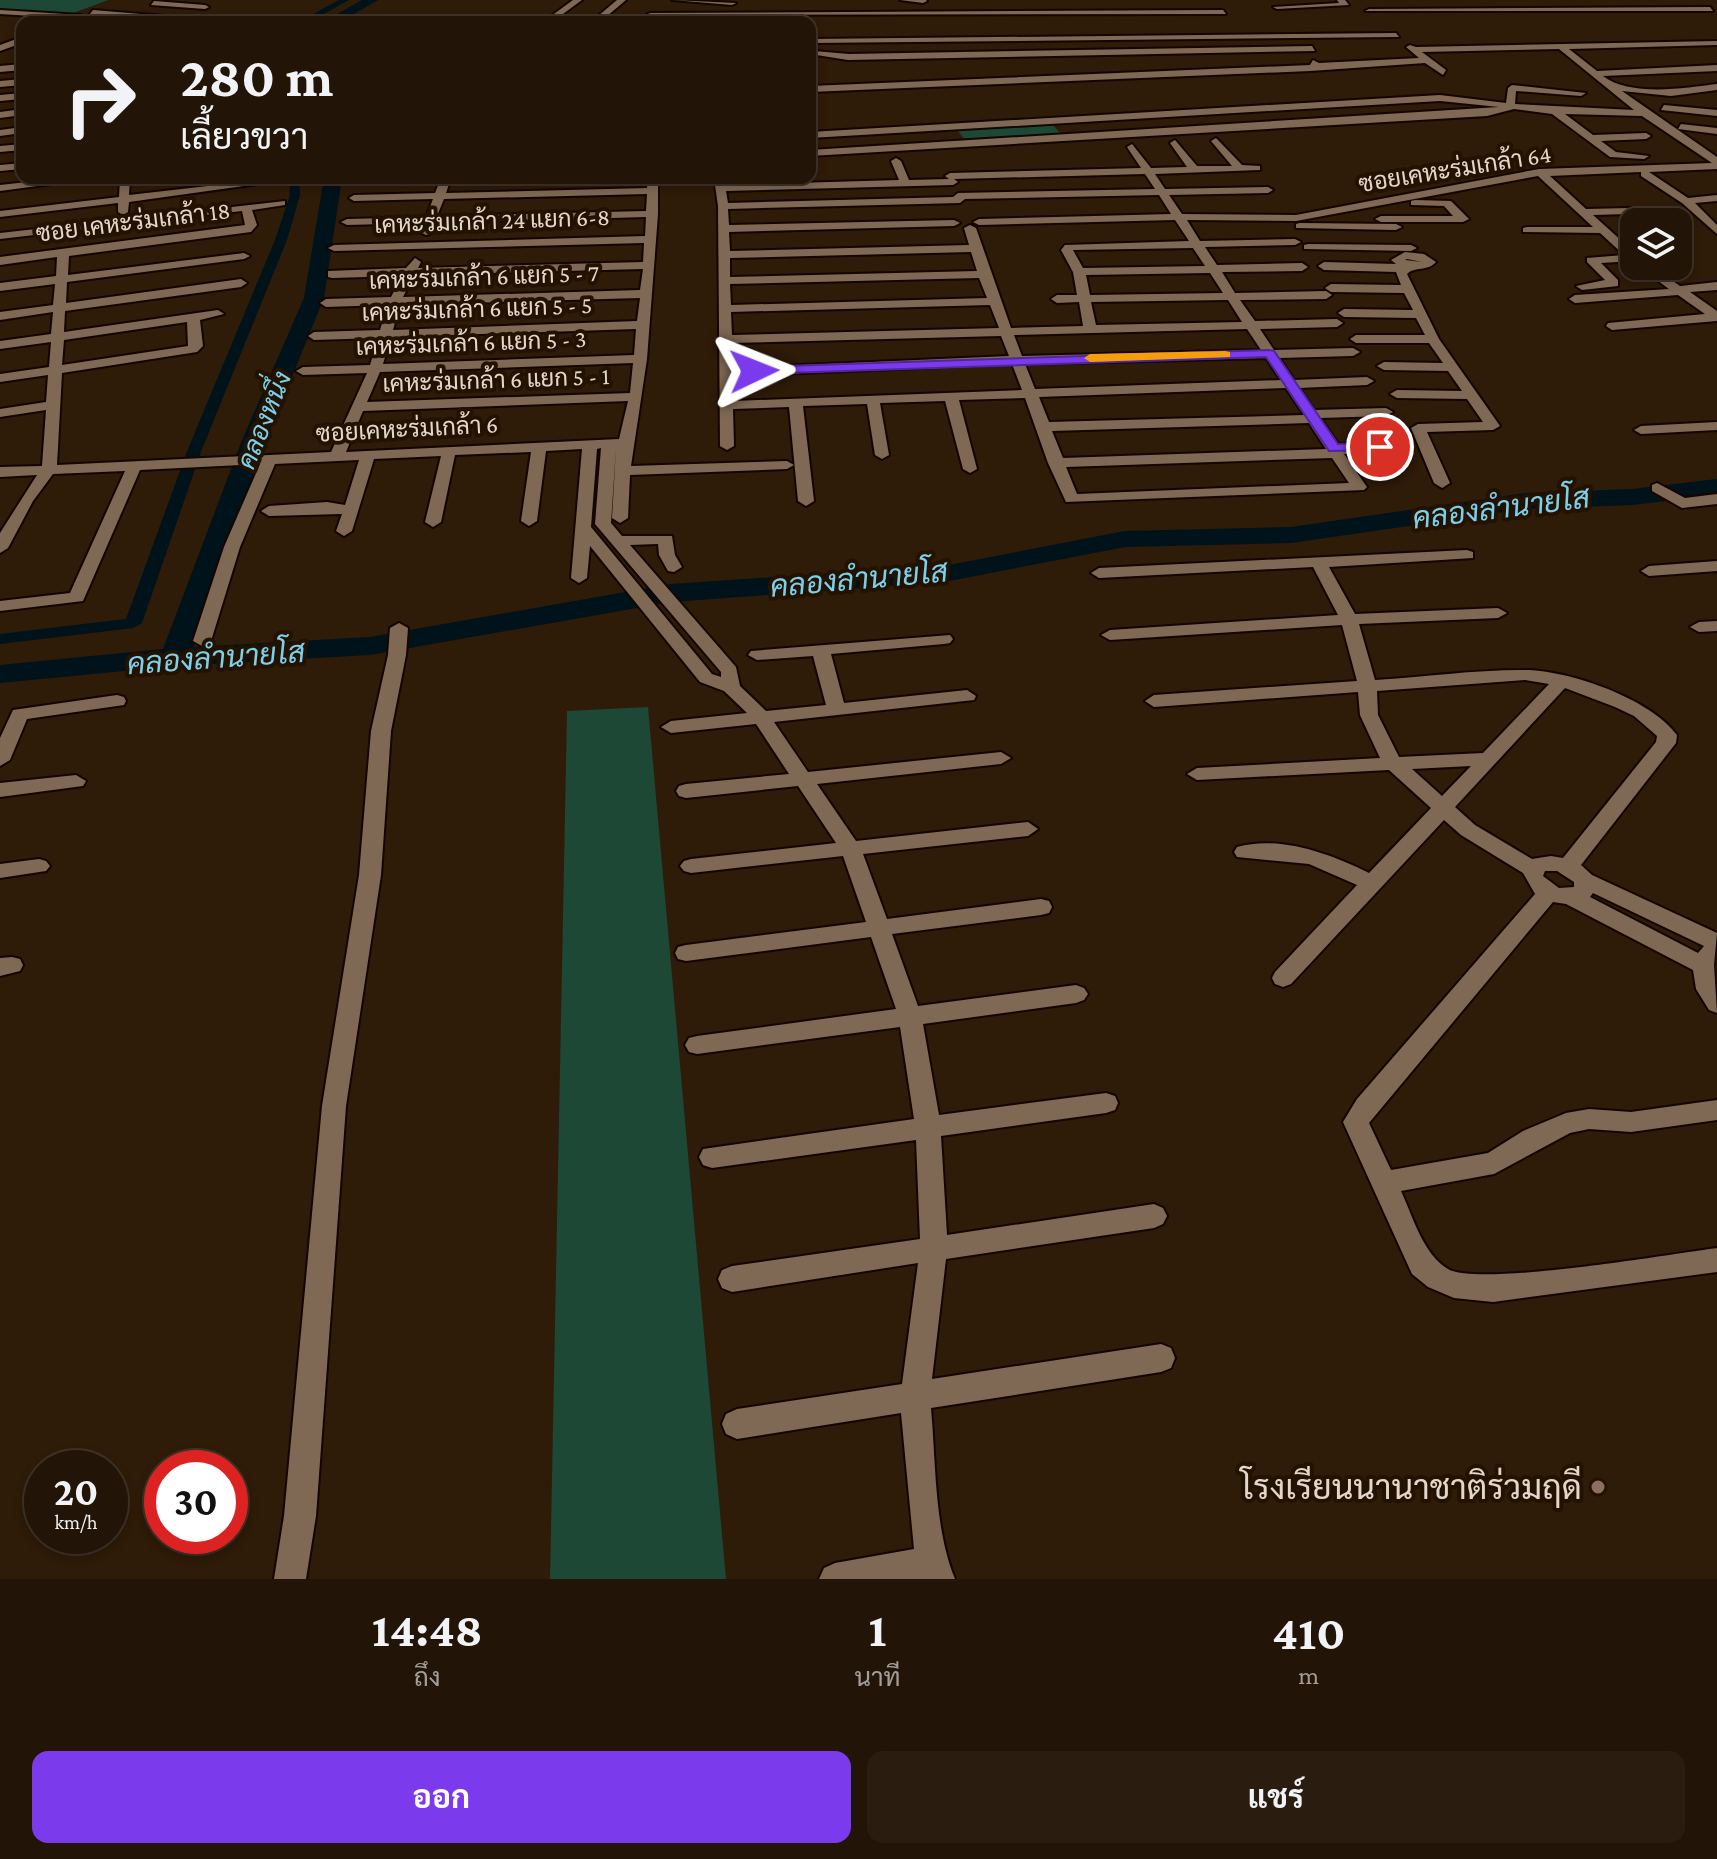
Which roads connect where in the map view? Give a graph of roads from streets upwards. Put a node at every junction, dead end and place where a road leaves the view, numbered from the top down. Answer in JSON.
{"nodes":[{"id":1,"x":578,"y":0,"type":"edge"},
{"id":2,"x":622,"y":0,"type":"edge"},
{"id":3,"x":676,"y":0,"type":"edge"},
{"id":4,"x":833,"y":0,"type":"edge"},
{"id":5,"x":880,"y":0,"type":"edge"},
{"id":6,"x":904,"y":0,"type":"edge"},
{"id":7,"x":924,"y":0,"type":"edge"},
{"id":8,"x":1137,"y":0,"type":"edge"},
{"id":9,"x":1181,"y":0,"type":"edge"},
{"id":10,"x":1225,"y":0,"type":"edge"},
{"id":11,"x":1341,"y":0,"type":"edge"},
{"id":12,"x":122,"y":1,"type":"edge"},
{"id":13,"x":150,"y":3,"type":"dead end"},
{"id":14,"x":738,"y":3,"type":"dead end"},
{"id":15,"x":754,"y":4,"type":"dead end"},
{"id":16,"x":1411,"y":6,"type":"edge"},
{"id":17,"x":1277,"y":7,"type":"dead end"},
{"id":18,"x":659,"y":8,"type":"dead end"},
{"id":19,"x":0,"y":12,"type":"edge"},
{"id":20,"x":93,"y":12,"type":"junction"},
{"id":21,"x":1179,"y":12,"type":"junction"},
{"id":22,"x":1714,"y":12,"type":"edge"},
{"id":23,"x":1134,"y":13,"type":"junction"},
{"id":24,"x":650,"y":15,"type":"joint"},
{"id":25,"x":821,"y":15,"type":"junction"},
{"id":26,"x":869,"y":15,"type":"junction"},
{"id":27,"x":914,"y":15,"type":"junction"},
{"id":28,"x":957,"y":15,"type":"junction"},
{"id":29,"x":65,"y":16,"type":"edge"},
{"id":30,"x":83,"y":16,"type":"edge"},
{"id":31,"x":134,"y":16,"type":"edge"},
{"id":32,"x":183,"y":16,"type":"edge"},
{"id":33,"x":555,"y":16,"type":"edge"},
{"id":34,"x":602,"y":16,"type":"edge"},
{"id":35,"x":736,"y":16,"type":"edge"},
{"id":36,"x":775,"y":16,"type":"joint"},
{"id":37,"x":1380,"y":21,"type":"junction"},
{"id":38,"x":958,"y":27,"type":"dead end"},
{"id":39,"x":871,"y":28,"type":"dead end"},
{"id":40,"x":1651,"y":31,"type":"dead end"},
{"id":41,"x":1183,"y":36,"type":"junction"},
{"id":42,"x":816,"y":41,"type":"edge"},
{"id":43,"x":838,"y":41,"type":"junction"},
{"id":44,"x":1717,"y":43,"type":"edge"},
{"id":45,"x":1678,"y":44,"type":"junction"},
{"id":46,"x":1561,"y":47,"type":"junction"},
{"id":47,"x":1415,"y":50,"type":"junction"},
{"id":48,"x":1196,"y":52,"type":"junction"},
{"id":49,"x":816,"y":54,"type":"edge"},
{"id":50,"x":840,"y":54,"type":"junction"},
{"id":51,"x":1313,"y":59,"type":"junction"},
{"id":52,"x":1270,"y":60,"type":"dead end"},
{"id":53,"x":1428,"y":60,"type":"junction"},
{"id":54,"x":1230,"y":61,"type":"dead end"},
{"id":55,"x":1191,"y":62,"type":"dead end"},
{"id":56,"x":1150,"y":63,"type":"dead end"},
{"id":57,"x":1109,"y":64,"type":"dead end"},
{"id":58,"x":1027,"y":65,"type":"dead end"},
{"id":59,"x":1070,"y":65,"type":"dead end"},
{"id":60,"x":840,"y":66,"type":"dead end"},
{"id":61,"x":1281,"y":69,"type":"junction"},
{"id":62,"x":1717,"y":70,"type":"edge"},
{"id":63,"x":1241,"y":71,"type":"junction"},
{"id":64,"x":1443,"y":72,"type":"dead end"},
{"id":65,"x":905,"y":73,"type":"dead end"},
{"id":66,"x":1202,"y":73,"type":"junction"},
{"id":67,"x":1162,"y":74,"type":"junction"},
{"id":68,"x":1120,"y":76,"type":"junction"},
{"id":69,"x":1081,"y":78,"type":"junction"},
{"id":70,"x":1038,"y":79,"type":"junction"},
{"id":71,"x":1602,"y":80,"type":"junction"},
{"id":72,"x":1567,"y":81,"type":"dead end"},
{"id":73,"x":911,"y":85,"type":"junction"},
{"id":74,"x":1717,"y":87,"type":"edge"},
{"id":75,"x":816,"y":89,"type":"edge"},
{"id":76,"x":1581,"y":93,"type":"dead end"},
{"id":77,"x":1512,"y":107,"type":"junction"},
{"id":78,"x":1664,"y":108,"type":"dead end"},
{"id":79,"x":1555,"y":111,"type":"junction"},
{"id":80,"x":1187,"y":113,"type":"junction"},
{"id":81,"x":1644,"y":113,"type":"junction"},
{"id":82,"x":1717,"y":113,"type":"edge"},
{"id":83,"x":1618,"y":118,"type":"dead end"},
{"id":84,"x":1564,"y":119,"type":"junction"},
{"id":85,"x":1681,"y":127,"type":"dead end"},
{"id":86,"x":1208,"y":129,"type":"junction"},
{"id":87,"x":1717,"y":131,"type":"edge"},
{"id":88,"x":816,"y":134,"type":"edge"},
{"id":89,"x":816,"y":136,"type":"edge"},
{"id":90,"x":1646,"y":136,"type":"dead end"},
{"id":91,"x":1590,"y":138,"type":"junction"},
{"id":92,"x":1216,"y":141,"type":"dead end"},
{"id":93,"x":1175,"y":143,"type":"dead end"},
{"id":94,"x":1132,"y":147,"type":"dead end"},
{"id":95,"x":830,"y":151,"type":"junction"},
{"id":96,"x":816,"y":152,"type":"edge"},
{"id":97,"x":1663,"y":155,"type":"dead end"},
{"id":98,"x":896,"y":161,"type":"dead end"},
{"id":99,"x":1094,"y":161,"type":"dead end"},
{"id":100,"x":1716,"y":166,"type":"edge"},
{"id":101,"x":1256,"y":168,"type":"dead end"},
{"id":102,"x":1194,"y":169,"type":"junction"},
{"id":103,"x":1240,"y":169,"type":"junction"},
{"id":104,"x":1151,"y":170,"type":"junction"},
{"id":105,"x":1102,"y":171,"type":"junction"},
{"id":106,"x":1539,"y":172,"type":"junction"},
{"id":107,"x":1645,"y":174,"type":"dead end"},
{"id":108,"x":950,"y":175,"type":"junction"},
{"id":109,"x":816,"y":181,"type":"edge"},
{"id":110,"x":905,"y":183,"type":"junction"},
{"id":111,"x":31,"y":184,"type":"edge"},
{"id":112,"x":124,"y":184,"type":"edge"},
{"id":113,"x":251,"y":184,"type":"edge"},
{"id":114,"x":444,"y":184,"type":"edge"},
{"id":115,"x":653,"y":184,"type":"edge"},
{"id":116,"x":720,"y":184,"type":"edge"},
{"id":117,"x":0,"y":188,"type":"edge"},
{"id":118,"x":1268,"y":190,"type":"dead end"},
{"id":119,"x":1162,"y":192,"type":"junction"},
{"id":120,"x":439,"y":196,"type":"junction"},
{"id":121,"x":354,"y":198,"type":"dead end"},
{"id":122,"x":1717,"y":198,"type":"edge"},
{"id":123,"x":123,"y":199,"type":"junction"},
{"id":124,"x":1386,"y":200,"type":"junction"},
{"id":125,"x":1686,"y":201,"type":"junction"},
{"id":126,"x":960,"y":202,"type":"junction"},
{"id":127,"x":281,"y":203,"type":"dead end"},
{"id":128,"x":1372,"y":203,"type":"junction"},
{"id":129,"x":1415,"y":203,"type":"dead end"},
{"id":130,"x":822,"y":204,"type":"junction"},
{"id":131,"x":723,"y":206,"type":"junction"},
{"id":132,"x":246,"y":207,"type":"junction"},
{"id":133,"x":1620,"y":211,"type":"edge"},
{"id":134,"x":1582,"y":212,"type":"junction"},
{"id":135,"x":0,"y":214,"type":"edge"},
{"id":136,"x":653,"y":214,"type":"junction"},
{"id":137,"x":1180,"y":217,"type":"junction"},
{"id":138,"x":431,"y":220,"type":"junction"},
{"id":139,"x":1301,"y":220,"type":"junction"},
{"id":140,"x":122,"y":222,"type":"junction"},
{"id":141,"x":347,"y":222,"type":"dead end"},
{"id":142,"x":1391,"y":223,"type":"junction"},
{"id":143,"x":974,"y":225,"type":"junction"},
{"id":144,"x":824,"y":226,"type":"junction"},
{"id":145,"x":723,"y":229,"type":"junction"},
{"id":146,"x":1527,"y":230,"type":"dead end"},
{"id":147,"x":1602,"y":230,"type":"junction"},
{"id":148,"x":1717,"y":230,"type":"edge"},
{"id":149,"x":0,"y":236,"type":"edge"},
{"id":150,"x":651,"y":239,"type":"junction"},
{"id":151,"x":1295,"y":242,"type":"dead end"},
{"id":152,"x":1197,"y":243,"type":"junction"},
{"id":153,"x":1620,"y":244,"type":"edge"},
{"id":154,"x":122,"y":245,"type":"junction"},
{"id":155,"x":420,"y":245,"type":"junction"},
{"id":156,"x":1308,"y":247,"type":"dead end"},
{"id":157,"x":334,"y":248,"type":"dead end"},
{"id":158,"x":976,"y":248,"type":"junction"},
{"id":159,"x":63,"y":253,"type":"junction"},
{"id":160,"x":723,"y":255,"type":"junction"},
{"id":161,"x":244,"y":256,"type":"dead end"},
{"id":162,"x":1406,"y":257,"type":"junction"},
{"id":163,"x":219,"y":259,"type":"junction"},
{"id":164,"x":1620,"y":259,"type":"edge"},
{"id":165,"x":0,"y":261,"type":"edge"},
{"id":166,"x":649,"y":265,"type":"junction"},
{"id":167,"x":1324,"y":266,"type":"dead end"},
{"id":168,"x":1302,"y":267,"type":"dead end"},
{"id":169,"x":1213,"y":268,"type":"junction"},
{"id":170,"x":120,"y":272,"type":"junction"},
{"id":171,"x":412,"y":272,"type":"junction"},
{"id":172,"x":1079,"y":272,"type":"junction"},
{"id":173,"x":332,"y":274,"type":"dead end"},
{"id":174,"x":984,"y":274,"type":"junction"},
{"id":175,"x":61,"y":279,"type":"junction"},
{"id":176,"x":1661,"y":280,"type":"edge"},
{"id":177,"x":724,"y":281,"type":"junction"},
{"id":178,"x":241,"y":283,"type":"dead end"},
{"id":179,"x":222,"y":285,"type":"junction"},
{"id":180,"x":1582,"y":286,"type":"dead end"},
{"id":181,"x":1717,"y":286,"type":"edge"},
{"id":182,"x":0,"y":287,"type":"edge"},
{"id":183,"x":1408,"y":289,"type":"junction"},
{"id":184,"x":1675,"y":291,"type":"junction"},
{"id":185,"x":644,"y":294,"type":"junction"},
{"id":186,"x":1230,"y":295,"type":"junction"},
{"id":187,"x":1057,"y":299,"type":"dead end"},
{"id":188,"x":1084,"y":299,"type":"junction"},
{"id":189,"x":1575,"y":299,"type":"dead end"},
{"id":190,"x":1717,"y":300,"type":"edge"},
{"id":191,"x":994,"y":301,"type":"junction"},
{"id":192,"x":326,"y":303,"type":"dead end"},
{"id":193,"x":394,"y":303,"type":"junction"},
{"id":194,"x":1699,"y":306,"type":"junction"},
{"id":195,"x":59,"y":307,"type":"junction"},
{"id":196,"x":723,"y":309,"type":"junction"},
{"id":197,"x":1625,"y":313,"type":"dead end"},
{"id":198,"x":218,"y":314,"type":"dead end"},
{"id":199,"x":1420,"y":314,"type":"junction"},
{"id":200,"x":0,"y":316,"type":"edge"},
{"id":201,"x":1717,"y":317,"type":"edge"},
{"id":202,"x":193,"y":318,"type":"junction"},
{"id":203,"x":1249,"y":323,"type":"junction"},
{"id":204,"x":641,"y":325,"type":"junction"},
{"id":205,"x":1612,"y":326,"type":"dead end"},
{"id":206,"x":1090,"y":328,"type":"junction"},
{"id":207,"x":1006,"y":330,"type":"junction"},
{"id":208,"x":387,"y":335,"type":"junction"},
{"id":209,"x":314,"y":336,"type":"dead end"},
{"id":210,"x":58,"y":337,"type":"junction"},
{"id":211,"x":1432,"y":338,"type":"junction"},
{"id":212,"x":726,"y":339,"type":"junction"},
{"id":213,"x":0,"y":345,"type":"edge"},
{"id":214,"x":1269,"y":354,"type":"junction"},
{"id":215,"x":640,"y":359,"type":"junction"},
{"id":216,"x":1017,"y":360,"type":"junction"},
{"id":217,"x":1384,"y":366,"type":"dead end"},
{"id":218,"x":1452,"y":367,"type":"junction"},
{"id":219,"x":375,"y":369,"type":"junction"},
{"id":220,"x":54,"y":370,"type":"junction"},
{"id":221,"x":303,"y":371,"type":"dead end"},
{"id":222,"x":725,"y":372,"type":"junction"},
{"id":223,"x":1110,"y":374,"type":"junction"},
{"id":224,"x":0,"y":378,"type":"edge"},
{"id":225,"x":1367,"y":381,"type":"dead end"},
{"id":226,"x":1291,"y":384,"type":"junction"},
{"id":227,"x":1029,"y":394,"type":"junction"},
{"id":228,"x":1397,"y":394,"type":"dead end"},
{"id":229,"x":1472,"y":395,"type":"junction"},
{"id":230,"x":636,"y":397,"type":"junction"},
{"id":231,"x":951,"y":398,"type":"junction"},
{"id":232,"x":873,"y":401,"type":"junction"},
{"id":233,"x":796,"y":403,"type":"junction"},
{"id":234,"x":54,"y":405,"type":"junction"},
{"id":235,"x":728,"y":405,"type":"junction"},
{"id":236,"x":358,"y":407,"type":"junction"},
{"id":237,"x":1386,"y":412,"type":"dead end"},
{"id":238,"x":0,"y":413,"type":"edge"},
{"id":239,"x":1312,"y":416,"type":"junction"},
{"id":240,"x":1717,"y":426,"type":"edge"},
{"id":241,"x":1041,"y":427,"type":"junction"},
{"id":242,"x":1641,"y":430,"type":"dead end"},
{"id":243,"x":617,"y":443,"type":"junction"},
{"id":244,"x":590,"y":445,"type":"junction"},
{"id":245,"x":727,"y":446,"type":"dead end"},
{"id":246,"x":539,"y":447,"type":"junction"},
{"id":247,"x":1380,"y":447,"type":"dead end"},
{"id":248,"x":449,"y":451,"type":"junction"},
{"id":249,"x":1336,"y":451,"type":"junction"},
{"id":250,"x":882,"y":455,"type":"dead end"},
{"id":251,"x":368,"y":456,"type":"junction"},
{"id":252,"x":336,"y":457,"type":"junction"},
{"id":253,"x":265,"y":460,"type":"junction"},
{"id":254,"x":1055,"y":463,"type":"junction"},
{"id":255,"x":135,"y":464,"type":"junction"},
{"id":256,"x":787,"y":465,"type":"dead end"},
{"id":257,"x":49,"y":469,"type":"junction"},
{"id":258,"x":970,"y":469,"type":"dead end"},
{"id":259,"x":623,"y":471,"type":"junction"},
{"id":260,"x":0,"y":472,"type":"edge"},
{"id":261,"x":1442,"y":483,"type":"dead end"},
{"id":262,"x":1658,"y":489,"type":"dead end"},
{"id":263,"x":1717,"y":499,"type":"edge"},
{"id":264,"x":806,"y":501,"type":"dead end"},
{"id":265,"x":350,"y":510,"type":"junction"},
{"id":266,"x":269,"y":511,"type":"dead end"},
{"id":267,"x":529,"y":521,"type":"dead end"},
{"id":268,"x":433,"y":522,"type":"dead end"},
{"id":269,"x":616,"y":530,"type":"junction"},
{"id":270,"x":344,"y":531,"type":"dead end"},
{"id":271,"x":588,"y":533,"type":"junction"},
{"id":272,"x":0,"y":548,"type":"edge"},
{"id":273,"x":1467,"y":555,"type":"dead end"},
{"id":274,"x":1319,"y":563,"type":"junction"},
{"id":275,"x":1717,"y":566,"type":"edge"},
{"id":276,"x":674,"y":567,"type":"dead end"},
{"id":277,"x":1649,"y":571,"type":"dead end"},
{"id":278,"x":1099,"y":573,"type":"dead end"},
{"id":279,"x":579,"y":578,"type":"dead end"},
{"id":280,"x":0,"y":606,"type":"edge"},
{"id":281,"x":1498,"y":613,"type":"dead end"},
{"id":282,"x":1349,"y":619,"type":"junction"},
{"id":283,"x":399,"y":628,"type":"dead end"},
{"id":284,"x":1110,"y":635,"type":"dead end"},
{"id":285,"x":944,"y":639,"type":"dead end"},
{"id":286,"x":202,"y":641,"type":"dead end"},
{"id":287,"x":821,"y":651,"type":"junction"},
{"id":288,"x":757,"y":655,"type":"dead end"},
{"id":289,"x":1562,"y":681,"type":"junction"},
{"id":290,"x":1367,"y":684,"type":"junction"},
{"id":291,"x":731,"y":687,"type":"junction"},
{"id":292,"x":967,"y":696,"type":"dead end"},
{"id":293,"x":117,"y":701,"type":"dead end"},
{"id":294,"x":1154,"y":701,"type":"dead end"},
{"id":295,"x":836,"y":709,"type":"junction"},
{"id":296,"x":760,"y":716,"type":"junction"},
{"id":297,"x":671,"y":727,"type":"dead end"},
{"id":298,"x":1001,"y":758,"type":"dead end"},
{"id":299,"x":1486,"y":759,"type":"junction"},
{"id":300,"x":0,"y":760,"type":"edge"},
{"id":301,"x":1392,"y":762,"type":"junction"},
{"id":302,"x":1197,"y":774,"type":"dead end"},
{"id":303,"x":804,"y":778,"type":"junction"},
{"id":304,"x":76,"y":781,"type":"dead end"},
{"id":305,"x":0,"y":790,"type":"edge"},
{"id":306,"x":686,"y":791,"type":"dead end"},
{"id":307,"x":1441,"y":808,"type":"junction"},
{"id":308,"x":1028,"y":829,"type":"dead end"},
{"id":309,"x":851,"y":849,"type":"junction"},
{"id":310,"x":1244,"y":852,"type":"dead end"},
{"id":311,"x":39,"y":866,"type":"dead end"},
{"id":312,"x":691,"y":866,"type":"dead end"},
{"id":313,"x":1534,"y":870,"type":"junction"},
{"id":314,"x":0,"y":871,"type":"edge"},
{"id":315,"x":1373,"y":884,"type":"junction"},
{"id":316,"x":1568,"y":884,"type":"junction"},
{"id":317,"x":1041,"y":907,"type":"dead end"},
{"id":318,"x":881,"y":929,"type":"junction"},
{"id":319,"x":1716,"y":941,"type":"edge"},
{"id":320,"x":686,"y":953,"type":"dead end"},
{"id":321,"x":1703,"y":965,"type":"junction"},
{"id":322,"x":1283,"y":978,"type":"dead end"},
{"id":323,"x":1076,"y":994,"type":"dead end"},
{"id":324,"x":1717,"y":1004,"type":"edge"},
{"id":325,"x":910,"y":1016,"type":"junction"},
{"id":326,"x":697,"y":1045,"type":"dead end"},
{"id":327,"x":1106,"y":1103,"type":"dead end"},
{"id":328,"x":1717,"y":1110,"type":"edge"},
{"id":329,"x":928,"y":1127,"type":"junction"},
{"id":330,"x":712,"y":1157,"type":"dead end"},
{"id":331,"x":1383,"y":1183,"type":"junction"},
{"id":332,"x":1154,"y":1216,"type":"dead end"},
{"id":333,"x":934,"y":1248,"type":"junction"},
{"id":334,"x":1717,"y":1260,"type":"edge"},
{"id":335,"x":732,"y":1279,"type":"dead end"},
{"id":336,"x":1161,"y":1358,"type":"dead end"},
{"id":337,"x":915,"y":1398,"type":"junction"},
{"id":338,"x":737,"y":1424,"type":"dead end"},
{"id":339,"x":936,"y":1571,"type":"edge"},
{"id":340,"x":290,"y":1579,"type":"edge"},
{"id":341,"x":835,"y":1579,"type":"edge"}],
"edges":[{"from":1,"to":33,"type":"street"},
{"from":2,"to":34,"type":"street"},
{"from":3,"to":14,"type":"street"},
{"from":4,"to":25,"type":"street"},
{"from":5,"to":26,"type":"street"},
{"from":6,"to":7,"type":"street"},
{"from":7,"to":27,"type":"street"},
{"from":8,"to":23,"type":"street"},
{"from":9,"to":21,"type":"street"},
{"from":10,"to":21,"type":"street"},
{"from":11,"to":17,"type":"street"},
{"from":12,"to":20,"type":"street"},
{"from":13,"to":32,"type":"street"},
{"from":15,"to":36,"type":"street"},
{"from":16,"to":22,"type":"street"},
{"from":16,"to":37,"type":"street"},
{"from":18,"to":24,"type":"street"},
{"from":19,"to":29,"type":"street"},
{"from":20,"to":30,"type":"street"},
{"from":20,"to":31,"type":"street"},
{"from":21,"to":23,"type":"street"},
{"from":22,"to":37,"type":"street"},
{"from":23,"to":28,"type":"street"},
{"from":24,"to":35,"type":"street"},
{"from":25,"to":26,"type":"street"},
{"from":25,"to":36,"type":"street"},
{"from":26,"to":27,"type":"street"},
{"from":26,"to":39,"type":"street"},
{"from":27,"to":28,"type":"street"},
{"from":28,"to":38,"type":"street"},
{"from":37,"to":41,"type":"street"},
{"from":37,"to":47,"type":"street"},
{"from":40,"to":45,"type":"street"},
{"from":41,"to":43,"type":"street"},
{"from":41,"to":48,"type":"street"},
{"from":42,"to":43,"type":"street"},
{"from":43,"to":50,"type":"street"},
{"from":44,"to":45,"type":"street"},
{"from":45,"to":46,"type":"street"},
{"from":46,"to":47,"type":"street"},
{"from":46,"to":71,"type":"street","name":"ซอยเคหะร่มเกล้า 64"},
{"from":47,"to":53,"type":"street"},
{"from":48,"to":50,"type":"street"},
{"from":48,"to":51,"type":"street"},
{"from":49,"to":50,"type":"street"},
{"from":50,"to":60,"type":"street"},
{"from":51,"to":53,"type":"street"},
{"from":51,"to":61,"type":"street"},
{"from":52,"to":61,"type":"street"},
{"from":53,"to":64,"type":"street"},
{"from":54,"to":63,"type":"street"},
{"from":55,"to":66,"type":"street"},
{"from":56,"to":67,"type":"street"},
{"from":57,"to":68,"type":"street"},
{"from":58,"to":70,"type":"street"},
{"from":59,"to":69,"type":"street"},
{"from":61,"to":63,"type":"street"},
{"from":62,"to":71,"type":"street"},
{"from":63,"to":66,"type":"street"},
{"from":65,"to":73,"type":"street"},
{"from":66,"to":67,"type":"street"},
{"from":67,"to":68,"type":"street"},
{"from":68,"to":69,"type":"street"},
{"from":69,"to":70,"type":"street"},
{"from":70,"to":73,"type":"street"},
{"from":71,"to":72,"type":"street"},
{"from":71,"to":74,"type":"street"},
{"from":71,"to":81,"type":"street","name":"ซอยเคหะร่มเกล้า 64"},
{"from":73,"to":75,"type":"street"},
{"from":76,"to":77,"type":"street"},
{"from":77,"to":79,"type":"street"},
{"from":77,"to":80,"type":"street"},
{"from":77,"to":86,"type":"street"},
{"from":78,"to":82,"type":"street"},
{"from":79,"to":81,"type":"street"},
{"from":79,"to":84,"type":"street"},
{"from":80,"to":86,"type":"street"},
{"from":80,"to":88,"type":"street"},
{"from":81,"to":100,"type":"street","name":"ซอยเคหะร่มเกล้า 64"},
{"from":83,"to":84,"type":"street"},
{"from":84,"to":91,"type":"street"},
{"from":85,"to":87,"type":"street"},
{"from":86,"to":95,"type":"street"},
{"from":89,"to":95,"type":"street"},
{"from":90,"to":91,"type":"street"},
{"from":91,"to":97,"type":"street"},
{"from":92,"to":103,"type":"street"},
{"from":93,"to":102,"type":"street"},
{"from":94,"to":104,"type":"street"},
{"from":95,"to":96,"type":"street"},
{"from":98,"to":110,"type":"street"},
{"from":99,"to":105,"type":"street"},
{"from":100,"to":106,"type":"street","name":"ซอยเคหะร่มเกล้า 64"},
{"from":101,"to":103,"type":"street"},
{"from":102,"to":103,"type":"street"},
{"from":102,"to":104,"type":"street"},
{"from":104,"to":105,"type":"street"},
{"from":104,"to":119,"type":"street"},
{"from":105,"to":108,"type":"street"},
{"from":106,"to":124,"type":"street","name":"ซอยเคหะร่มเกล้า 64"},
{"from":106,"to":134,"type":"street"},
{"from":107,"to":125,"type":"street"},
{"from":108,"to":110,"type":"street"},
{"from":108,"to":126,"type":"street"},
{"from":109,"to":110,"type":"street"},
{"from":111,"to":117,"type":"street"},
{"from":112,"to":123,"type":"street"},
{"from":113,"to":123,"type":"street"},
{"from":114,"to":120,"type":"street"},
{"from":115,"to":120,"type":"street"},
{"from":115,"to":136,"type":"street"},
{"from":116,"to":131,"type":"street"},
{"from":118,"to":119,"type":"street"},
{"from":119,"to":126,"type":"street"},
{"from":119,"to":137,"type":"street"},
{"from":120,"to":121,"type":"street"},
{"from":120,"to":138,"type":"street"},
{"from":122,"to":125,"type":"street"},
{"from":123,"to":135,"type":"street"},
{"from":123,"to":140,"type":"street"},
{"from":124,"to":128,"type":"street","name":"ซอยเคหะร่มเกล้า 64"},
{"from":124,"to":142,"type":"street"},
{"from":125,"to":148,"type":"street"},
{"from":126,"to":130,"type":"street"},
{"from":127,"to":132,"type":"street"},
{"from":128,"to":139,"type":"street","name":"ซอยเคหะร่มเกล้า 64"},
{"from":128,"to":142,"type":"street"},
{"from":129,"to":142,"type":"street"},
{"from":130,"to":131,"type":"street"},
{"from":130,"to":144,"type":"street"},
{"from":131,"to":145,"type":"street"},
{"from":132,"to":140,"type":"street"},
{"from":132,"to":154,"type":"street","name":"ซอย เคหะร่มเกล้า 18"},
{"from":133,"to":134,"type":"street"},
{"from":134,"to":147,"type":"street"},
{"from":136,"to":138,"type":"street"},
{"from":136,"to":150,"type":"street"},
{"from":137,"to":139,"type":"street"},
{"from":137,"to":143,"type":"street"},
{"from":137,"to":152,"type":"street"},
{"from":138,"to":141,"type":"street"},
{"from":138,"to":155,"type":"street"},
{"from":139,"to":142,"type":"street"},
{"from":140,"to":149,"type":"street"},
{"from":140,"to":154,"type":"street"},
{"from":142,"to":162,"type":"street"},
{"from":143,"to":144,"type":"street"},
{"from":143,"to":158,"type":"street"},
{"from":144,"to":145,"type":"street"},
{"from":145,"to":160,"type":"street"},
{"from":146,"to":147,"type":"street"},
{"from":147,"to":153,"type":"street"},
{"from":150,"to":155,"type":"street","name":"เคหะร่มเกล้า 24 แยก 6-8"},
{"from":150,"to":166,"type":"street"},
{"from":151,"to":152,"type":"street"},
{"from":152,"to":169,"type":"street"},
{"from":152,"to":172,"type":"street"},
{"from":154,"to":159,"type":"street","name":"ซอย เคหะร่มเกล้า 18"},
{"from":154,"to":170,"type":"street"},
{"from":155,"to":157,"type":"street","name":"เคหะร่มเกล้า 24 แยก 6-8"},
{"from":155,"to":171,"type":"street"},
{"from":156,"to":162,"type":"street"},
{"from":158,"to":160,"type":"street"},
{"from":158,"to":174,"type":"street"},
{"from":159,"to":165,"type":"street","name":"ซอย เคหะร่มเกล้า 18"},
{"from":159,"to":175,"type":"street"},
{"from":160,"to":177,"type":"street"},
{"from":161,"to":163,"type":"street"},
{"from":162,"to":167,"type":"street"},
{"from":162,"to":183,"type":"street"},
{"from":163,"to":170,"type":"street"},
{"from":163,"to":179,"type":"street"},
{"from":164,"to":180,"type":"street"},
{"from":166,"to":171,"type":"street"},
{"from":166,"to":185,"type":"street"},
{"from":168,"to":169,"type":"street"},
{"from":169,"to":172,"type":"street"},
{"from":169,"to":186,"type":"street"},
{"from":170,"to":175,"type":"street"},
{"from":171,"to":173,"type":"street"},
{"from":171,"to":193,"type":"street"},
{"from":172,"to":188,"type":"street"},
{"from":174,"to":177,"type":"street"},
{"from":174,"to":191,"type":"street"},
{"from":175,"to":182,"type":"street"},
{"from":175,"to":195,"type":"street"},
{"from":176,"to":184,"type":"street"},
{"from":177,"to":196,"type":"street"},
{"from":178,"to":179,"type":"street"},
{"from":179,"to":195,"type":"street"},
{"from":181,"to":184,"type":"street"},
{"from":183,"to":186,"type":"street"},
{"from":183,"to":199,"type":"street"},
{"from":184,"to":189,"type":"street"},
{"from":184,"to":194,"type":"street"},
{"from":185,"to":193,"type":"street","name":"เคหะร่มเกล้า 6 แยก 5 - 7"},
{"from":185,"to":204,"type":"street"},
{"from":186,"to":188,"type":"street"},
{"from":186,"to":203,"type":"street"},
{"from":187,"to":188,"type":"street"},
{"from":188,"to":206,"type":"street"},
{"from":190,"to":194,"type":"street"},
{"from":191,"to":196,"type":"street"},
{"from":191,"to":207,"type":"street"},
{"from":192,"to":193,"type":"street","name":"เคหะร่มเกล้า 6 แยก 5 - 7"},
{"from":193,"to":208,"type":"street"},
{"from":194,"to":197,"type":"street"},
{"from":194,"to":201,"type":"street"},
{"from":195,"to":200,"type":"street"},
{"from":195,"to":210,"type":"street"},
{"from":196,"to":212,"type":"street"},
{"from":198,"to":202,"type":"street"},
{"from":199,"to":203,"type":"street"},
{"from":199,"to":211,"type":"street"},
{"from":201,"to":205,"type":"street"},
{"from":202,"to":210,"type":"street"},
{"from":202,"to":220,"type":"street"},
{"from":203,"to":206,"type":"street"},
{"from":203,"to":214,"type":"street"},
{"from":204,"to":208,"type":"street","name":"เคหะร่มเกล้า 6 แยก 5 - 5"},
{"from":204,"to":215,"type":"street"},
{"from":206,"to":207,"type":"street"},
{"from":207,"to":212,"type":"street"},
{"from":207,"to":216,"type":"street"},
{"from":208,"to":209,"type":"street","name":"เคหะร่มเกล้า 6 แยก 5 - 5"},
{"from":208,"to":219,"type":"street"},
{"from":210,"to":213,"type":"street"},
{"from":210,"to":220,"type":"street"},
{"from":211,"to":214,"type":"street"},
{"from":211,"to":218,"type":"street"},
{"from":212,"to":222,"type":"street"},
{"from":214,"to":223,"type":"street"},
{"from":214,"to":226,"type":"street"},
{"from":215,"to":219,"type":"street","name":"เคหะร่มเกล้า 6 แยก 5 - 3"},
{"from":215,"to":230,"type":"street"},
{"from":216,"to":222,"type":"street"},
{"from":216,"to":223,"type":"street"},
{"from":216,"to":227,"type":"street"},
{"from":217,"to":218,"type":"street"},
{"from":218,"to":229,"type":"street"},
{"from":219,"to":221,"type":"street","name":"เคหะร่มเกล้า 6 แยก 5 - 3"},
{"from":219,"to":236,"type":"street"},
{"from":220,"to":224,"type":"street"},
{"from":220,"to":234,"type":"street"},
{"from":222,"to":235,"type":"street"},
{"from":223,"to":226,"type":"street"},
{"from":223,"to":227,"type":"street"},
{"from":225,"to":226,"type":"street"},
{"from":226,"to":239,"type":"street"},
{"from":227,"to":231,"type":"street"},
{"from":227,"to":241,"type":"street"},
{"from":228,"to":229,"type":"street"},
{"from":229,"to":261,"type":"street"},
{"from":230,"to":236,"type":"street","name":"เคหะร่มเกล้า 6 แยก 5 - 1"},
{"from":230,"to":243,"type":"street"},
{"from":231,"to":232,"type":"street"},
{"from":231,"to":258,"type":"street"},
{"from":232,"to":233,"type":"street"},
{"from":232,"to":250,"type":"street"},
{"from":233,"to":235,"type":"street"},
{"from":233,"to":264,"type":"street"},
{"from":234,"to":238,"type":"street"},
{"from":234,"to":257,"type":"street"},
{"from":235,"to":245,"type":"street"},
{"from":236,"to":252,"type":"street"},
{"from":237,"to":239,"type":"street"},
{"from":239,"to":241,"type":"street"},
{"from":239,"to":249,"type":"street"},
{"from":240,"to":242,"type":"street"},
{"from":241,"to":254,"type":"street"},
{"from":243,"to":244,"type":"street","name":"ซอยเคหะร่มเกล้า 6"},
{"from":243,"to":259,"type":"street"},
{"from":243,"to":269,"type":"street"},
{"from":244,"to":246,"type":"street","name":"ซอยเคหะร่มเกล้า 6"},
{"from":244,"to":271,"type":"street"},
{"from":246,"to":248,"type":"street","name":"ซอยเคหะร่มเกล้า 6"},
{"from":246,"to":267,"type":"street"},
{"from":247,"to":249,"type":"street"},
{"from":248,"to":251,"type":"street","name":"ซอยเคหะร่มเกล้า 6"},
{"from":248,"to":268,"type":"street"},
{"from":249,"to":254,"type":"street"},
{"from":249,"to":254,"type":"street"},
{"from":251,"to":252,"type":"street","name":"ซอยเคหะร่มเกล้า 6"},
{"from":251,"to":265,"type":"street"},
{"from":252,"to":253,"type":"street","name":"ซอยเคหะร่มเกล้า 6"},
{"from":253,"to":255,"type":"street","name":"ซอยเคหะร่มเกล้า 6"},
{"from":253,"to":286,"type":"street"},
{"from":255,"to":257,"type":"street","name":"ซอยเคหะร่มเกล้า 6"},
{"from":255,"to":280,"type":"street"},
{"from":256,"to":259,"type":"street"},
{"from":257,"to":260,"type":"street","name":"ซอยเคหะร่มเกล้า 6"},
{"from":257,"to":272,"type":"street"},
{"from":259,"to":269,"type":"street"},
{"from":262,"to":263,"type":"street"},
{"from":265,"to":266,"type":"street"},
{"from":265,"to":270,"type":"street"},
{"from":269,"to":271,"type":"street"},
{"from":269,"to":276,"type":"street"},
{"from":269,"to":291,"type":"street"},
{"from":271,"to":279,"type":"street"},
{"from":271,"to":291,"type":"street"},
{"from":273,"to":274,"type":"street"},
{"from":274,"to":278,"type":"street"},
{"from":274,"to":282,"type":"street"},
{"from":275,"to":277,"type":"street"},
{"from":281,"to":282,"type":"street"},
{"from":282,"to":284,"type":"street"},
{"from":282,"to":290,"type":"street"},
{"from":283,"to":340,"type":"street"},
{"from":285,"to":287,"type":"street"},
{"from":287,"to":288,"type":"street"},
{"from":287,"to":295,"type":"street"},
{"from":289,"to":290,"type":"street"},
{"from":289,"to":299,"type":"street"},
{"from":289,"to":316,"type":"street"},
{"from":290,"to":294,"type":"street"},
{"from":290,"to":301,"type":"street"},
{"from":291,"to":296,"type":"street"},
{"from":292,"to":295,"type":"street"},
{"from":293,"to":300,"type":"street"},
{"from":295,"to":296,"type":"street"},
{"from":296,"to":297,"type":"street"},
{"from":296,"to":303,"type":"street"},
{"from":298,"to":303,"type":"street"},
{"from":299,"to":301,"type":"street"},
{"from":299,"to":307,"type":"street"},
{"from":301,"to":302,"type":"street"},
{"from":301,"to":307,"type":"street"},
{"from":303,"to":306,"type":"street"},
{"from":303,"to":309,"type":"street"},
{"from":304,"to":305,"type":"street"},
{"from":307,"to":313,"type":"street"},
{"from":307,"to":315,"type":"street"},
{"from":308,"to":309,"type":"street"},
{"from":309,"to":312,"type":"street"},
{"from":309,"to":318,"type":"street"},
{"from":310,"to":315,"type":"street"},
{"from":311,"to":314,"type":"street"},
{"from":313,"to":316,"type":"street"},
{"from":313,"to":316,"type":"street"},
{"from":315,"to":322,"type":"street"},
{"from":316,"to":319,"type":"street"},
{"from":316,"to":321,"type":"street"},
{"from":316,"to":331,"type":"street"},
{"from":317,"to":318,"type":"street"},
{"from":318,"to":320,"type":"street"},
{"from":318,"to":325,"type":"street"},
{"from":319,"to":321,"type":"street"},
{"from":321,"to":324,"type":"street"},
{"from":323,"to":325,"type":"street"},
{"from":325,"to":326,"type":"street"},
{"from":325,"to":329,"type":"street"},
{"from":327,"to":329,"type":"street"},
{"from":328,"to":331,"type":"street"},
{"from":329,"to":330,"type":"street"},
{"from":329,"to":333,"type":"street"},
{"from":331,"to":334,"type":"street"},
{"from":332,"to":333,"type":"street"},
{"from":333,"to":335,"type":"street"},
{"from":333,"to":337,"type":"street"},
{"from":336,"to":337,"type":"street"},
{"from":337,"to":338,"type":"street"},
{"from":337,"to":339,"type":"street"},
{"from":339,"to":341,"type":"street"}]}
